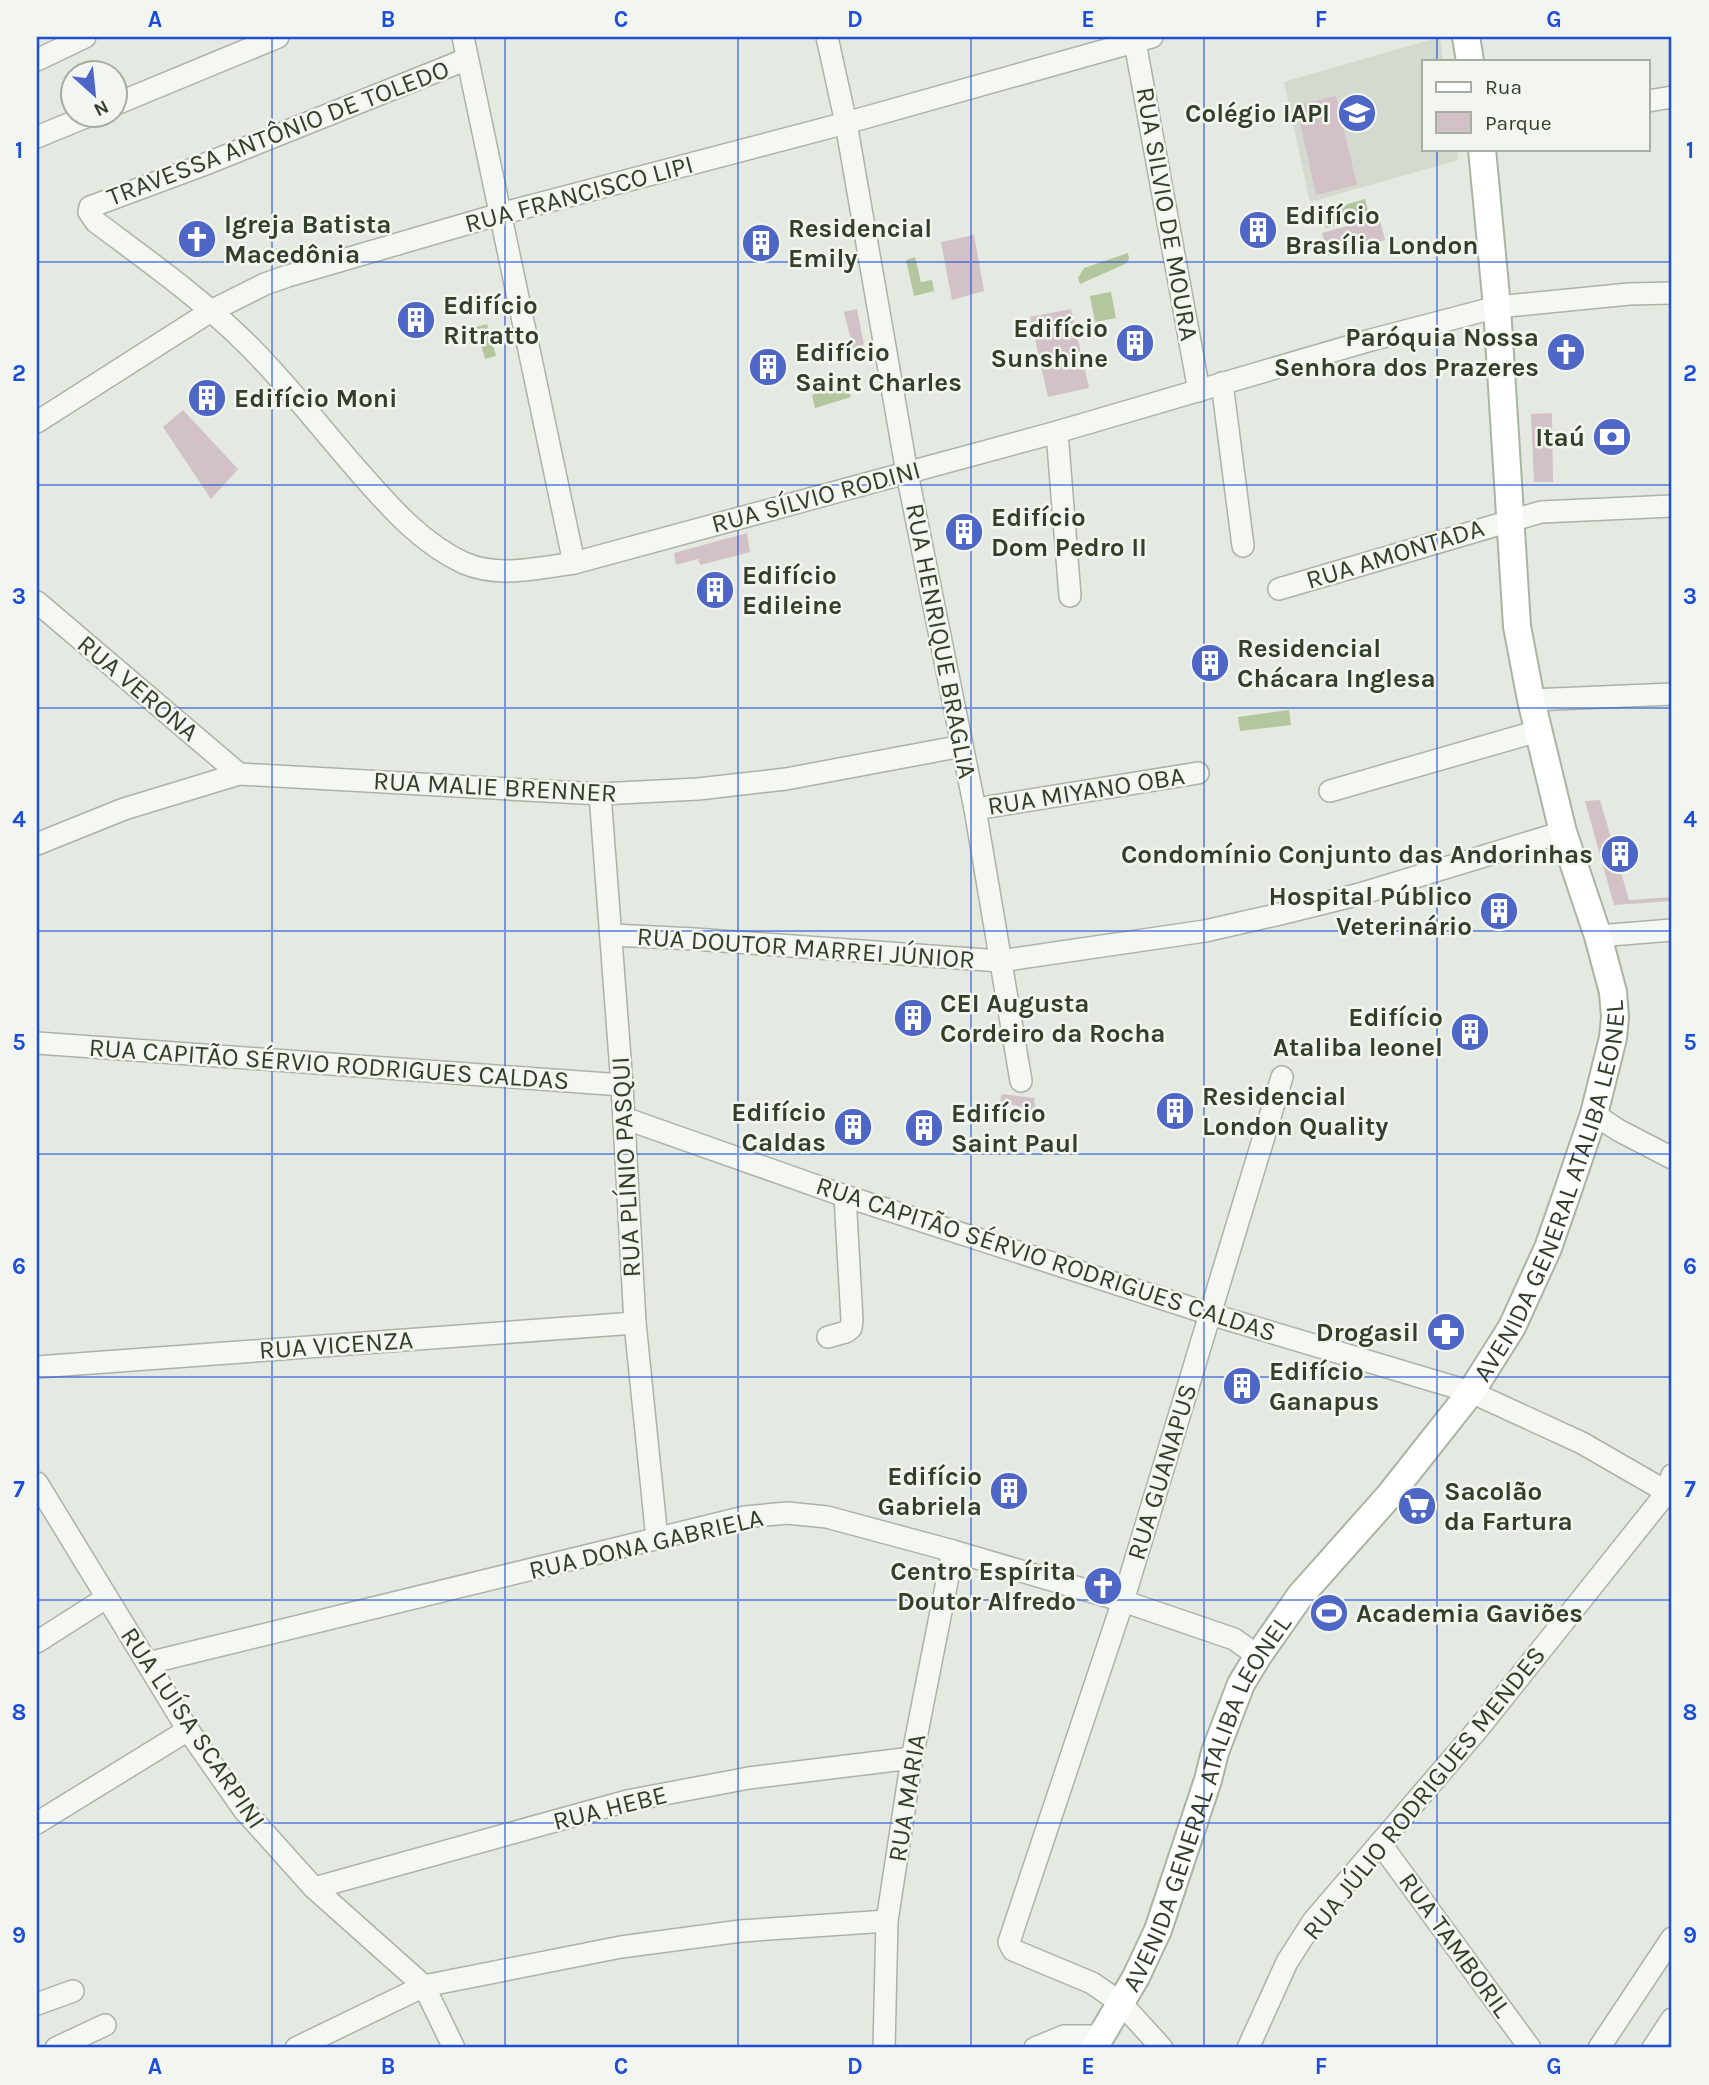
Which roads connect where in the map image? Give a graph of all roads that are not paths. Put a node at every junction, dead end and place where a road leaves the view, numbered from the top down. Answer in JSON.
{"nodes":[{"id":1,"x":85,"y":37,"type":"edge"},
{"id":2,"x":278,"y":37,"type":"edge"},
{"id":3,"x":463,"y":37,"type":"edge"},
{"id":4,"x":827,"y":37,"type":"edge"},
{"id":5,"x":1466,"y":37,"type":"edge"},
{"id":6,"x":1140,"y":38,"type":"edge"},
{"id":7,"x":467,"y":59,"type":"junction"},
{"id":8,"x":1470,"y":60,"type":"edge"},
{"id":9,"x":37,"y":61,"type":"edge"},
{"id":10,"x":1672,"y":97,"type":"edge"},
{"id":11,"x":130,"y":98,"type":"edge"},
{"id":12,"x":1650,"y":101,"type":"edge"},
{"id":13,"x":846,"y":123,"type":"junction"},
{"id":14,"x":60,"y":128,"type":"edge"},
{"id":15,"x":37,"y":137,"type":"edge"},
{"id":16,"x":1482,"y":150,"type":"edge"},
{"id":17,"x":90,"y":207,"type":"joint"},
{"id":18,"x":500,"y":214,"type":"junction"},
{"id":19,"x":1672,"y":293,"type":"edge"},
{"id":20,"x":1497,"y":307,"type":"junction"},
{"id":21,"x":211,"y":311,"type":"junction"},
{"id":22,"x":1222,"y":383,"type":"junction"},
{"id":23,"x":1199,"y":391,"type":"junction"},
{"id":24,"x":37,"y":422,"type":"edge"},
{"id":25,"x":1057,"y":432,"type":"junction"},
{"id":26,"x":907,"y":473,"type":"junction"},
{"id":27,"x":1672,"y":506,"type":"edge"},
{"id":28,"x":1511,"y":519,"type":"junction"},
{"id":29,"x":1243,"y":546,"type":"dead end"},
{"id":30,"x":574,"y":563,"type":"junction"},
{"id":31,"x":1279,"y":589,"type":"dead end"},
{"id":32,"x":1070,"y":596,"type":"dead end"},
{"id":33,"x":37,"y":602,"type":"edge"},
{"id":34,"x":1672,"y":694,"type":"edge"},
{"id":35,"x":1531,"y":700,"type":"junction"},
{"id":36,"x":1538,"y":730,"type":"junction"},
{"id":37,"x":962,"y":746,"type":"junction"},
{"id":38,"x":1198,"y":773,"type":"dead end"},
{"id":39,"x":239,"y":774,"type":"junction"},
{"id":40,"x":1330,"y":791,"type":"dead end"},
{"id":41,"x":600,"y":794,"type":"junction"},
{"id":42,"x":975,"y":809,"type":"junction"},
{"id":43,"x":1563,"y":832,"type":"junction"},
{"id":44,"x":37,"y":844,"type":"edge"},
{"id":45,"x":1672,"y":930,"type":"edge"},
{"id":46,"x":612,"y":935,"type":"junction"},
{"id":47,"x":1598,"y":936,"type":"junction"},
{"id":48,"x":1000,"y":961,"type":"junction"},
{"id":49,"x":37,"y":1043,"type":"edge"},
{"id":50,"x":1282,"y":1077,"type":"dead end"},
{"id":51,"x":1021,"y":1081,"type":"dead end"},
{"id":52,"x":622,"y":1085,"type":"junction"},
{"id":53,"x":1594,"y":1114,"type":"junction"},
{"id":54,"x":624,"y":1118,"type":"junction"},
{"id":55,"x":1672,"y":1158,"type":"edge"},
{"id":56,"x":845,"y":1196,"type":"junction"},
{"id":57,"x":1210,"y":1314,"type":"junction"},
{"id":58,"x":635,"y":1324,"type":"junction"},
{"id":59,"x":828,"y":1337,"type":"dead end"},
{"id":60,"x":37,"y":1367,"type":"edge"},
{"id":61,"x":1471,"y":1392,"type":"junction"},
{"id":62,"x":37,"y":1483,"type":"edge"},
{"id":63,"x":1670,"y":1483,"type":"edge"},
{"id":64,"x":657,"y":1539,"type":"junction"},
{"id":65,"x":953,"y":1550,"type":"junction"},
{"id":66,"x":106,"y":1598,"type":"junction"},
{"id":67,"x":1123,"y":1601,"type":"junction"},
{"id":68,"x":37,"y":1642,"type":"edge"},
{"id":69,"x":1258,"y":1656,"type":"junction"},
{"id":70,"x":148,"y":1663,"type":"junction"},
{"id":71,"x":188,"y":1730,"type":"junction"},
{"id":72,"x":912,"y":1758,"type":"junction"},
{"id":73,"x":37,"y":1823,"type":"edge"},
{"id":74,"x":1380,"y":1843,"type":"junction"},
{"id":75,"x":314,"y":1888,"type":"junction"},
{"id":76,"x":887,"y":1921,"type":"junction"},
{"id":77,"x":1672,"y":1938,"type":"edge"},
{"id":78,"x":424,"y":1986,"type":"junction"},
{"id":79,"x":73,"y":1991,"type":"dead end"},
{"id":80,"x":1121,"y":2003,"type":"junction"},
{"id":81,"x":37,"y":2004,"type":"edge"},
{"id":82,"x":1672,"y":2019,"type":"edge"},
{"id":83,"x":105,"y":2025,"type":"dead end"},
{"id":84,"x":1097,"y":2042,"type":"edge"},
{"id":85,"x":55,"y":2048,"type":"edge"},
{"id":86,"x":296,"y":2048,"type":"edge"},
{"id":87,"x":454,"y":2048,"type":"edge"},
{"id":88,"x":884,"y":2048,"type":"edge"},
{"id":89,"x":1035,"y":2048,"type":"edge"},
{"id":90,"x":1162,"y":2048,"type":"edge"},
{"id":91,"x":1248,"y":2048,"type":"edge"},
{"id":92,"x":1530,"y":2048,"type":"edge"},
{"id":93,"x":1599,"y":2048,"type":"edge"},
{"id":94,"x":1653,"y":2048,"type":"edge"}],
"edges":[{"from":1,"to":9,"type":"street"},
{"from":2,"to":11,"type":"street"},
{"from":3,"to":7,"type":"street"},
{"from":4,"to":13,"type":"street","name":"RUA HENRIQUE BRAGLIA"},
{"from":5,"to":8,"type":"main road"},
{"from":6,"to":13,"type":"street","name":"RUA FRANCISCO LIPI"},
{"from":6,"to":23,"type":"street","name":"RUA SILVIO DE MOURA"},
{"from":7,"to":17,"type":"street","name":"TRAVESSA ANTÔNIO DE TOLEDO"},
{"from":7,"to":18,"type":"street"},
{"from":10,"to":12,"type":"street"},
{"from":13,"to":18,"type":"street","name":"RUA FRANCISCO LIPI"},
{"from":13,"to":26,"type":"street","name":"RUA HENRIQUE BRAGLIA"},
{"from":14,"to":15,"type":"street"},
{"from":16,"to":20,"type":"main road","name":"AVENIDA GENERAL ATALIBA LEONEL"},
{"from":17,"to":21,"type":"street","name":"RUA SÍLVIO RODINI"},
{"from":18,"to":21,"type":"street","name":"RUA FRANCISCO LIPI"},
{"from":18,"to":30,"type":"street"},
{"from":19,"to":20,"type":"street","name":"RUA SÍLVIO RODINI"},
{"from":20,"to":22,"type":"street","name":"RUA SÍLVIO RODINI"},
{"from":20,"to":28,"type":"main road","name":"AVENIDA GENERAL ATALIBA LEONEL"},
{"from":21,"to":24,"type":"street","name":"RUA FRANCISCO LIPI"},
{"from":21,"to":30,"type":"street","name":"RUA SÍLVIO RODINI"},
{"from":22,"to":23,"type":"street","name":"RUA SÍLVIO RODINI"},
{"from":22,"to":29,"type":"street"},
{"from":23,"to":25,"type":"street","name":"RUA SÍLVIO RODINI"},
{"from":25,"to":26,"type":"street","name":"RUA SÍLVIO RODINI"},
{"from":25,"to":32,"type":"street"},
{"from":26,"to":30,"type":"street","name":"RUA SÍLVIO RODINI"},
{"from":26,"to":37,"type":"street","name":"RUA HENRIQUE BRAGLIA"},
{"from":27,"to":28,"type":"street","name":"RUA AMONTADA"},
{"from":28,"to":31,"type":"street","name":"RUA AMONTADA"},
{"from":28,"to":35,"type":"main road","name":"AVENIDA GENERAL ATALIBA LEONEL"},
{"from":33,"to":39,"type":"street","name":"RUA VERONA"},
{"from":34,"to":35,"type":"street"},
{"from":35,"to":36,"type":"main road","name":"AVENIDA GENERAL ATALIBA LEONEL"},
{"from":36,"to":40,"type":"street"},
{"from":36,"to":43,"type":"main road","name":"AVENIDA GENERAL ATALIBA LEONEL"},
{"from":37,"to":41,"type":"street","name":"RUA MALIE BRENNER"},
{"from":37,"to":42,"type":"street","name":"RUA HENRIQUE BRAGLIA"},
{"from":38,"to":42,"type":"street","name":"RUA MIYANO OBA"},
{"from":39,"to":41,"type":"street","name":"RUA MALIE BRENNER"},
{"from":39,"to":44,"type":"street","name":"RUA MALIE BRENNER"},
{"from":41,"to":46,"type":"street","name":"RUA PLÍNIO PASQUI"},
{"from":42,"to":48,"type":"street","name":"RUA HENRIQUE BRAGLIA"},
{"from":43,"to":47,"type":"main road","name":"AVENIDA GENERAL ATALIBA LEONEL"},
{"from":43,"to":48,"type":"street","name":"RUA DOUTOR MARREI JÚNIOR"},
{"from":45,"to":47,"type":"street"},
{"from":46,"to":48,"type":"street","name":"RUA DOUTOR MARREI JÚNIOR"},
{"from":46,"to":52,"type":"street","name":"RUA PLÍNIO PASQUI"},
{"from":47,"to":53,"type":"main road","name":"AVENIDA GENERAL ATALIBA LEONEL"},
{"from":48,"to":51,"type":"street","name":"RUA HENRIQUE BRAGLIA"},
{"from":49,"to":52,"type":"street","name":"RUA CAPITÃO SÉRVIO RODRIGUES CALDAS"},
{"from":50,"to":57,"type":"street","name":"RUA GUANAPUS"},
{"from":52,"to":54,"type":"street","name":"RUA PLÍNIO PASQUI"},
{"from":53,"to":55,"type":"street"},
{"from":53,"to":61,"type":"main road","name":"AVENIDA GENERAL ATALIBA LEONEL"},
{"from":54,"to":56,"type":"street","name":"RUA CAPITÃO SÉRVIO RODRIGUES CALDAS"},
{"from":54,"to":58,"type":"street","name":"RUA PLÍNIO PASQUI"},
{"from":56,"to":57,"type":"street","name":"RUA CAPITÃO SÉRVIO RODRIGUES CALDAS"},
{"from":56,"to":59,"type":"street"},
{"from":57,"to":61,"type":"street","name":"RUA CAPITÃO SÉRVIO RODRIGUES CALDAS"},
{"from":57,"to":67,"type":"street","name":"RUA GUANAPUS"},
{"from":58,"to":60,"type":"street","name":"RUA VICENZA"},
{"from":58,"to":64,"type":"street","name":"RUA PLÍNIO PASQUI"},
{"from":61,"to":63,"type":"street","name":"RUA JÚLIO RODRIGUES MENDES"},
{"from":61,"to":69,"type":"main road","name":"AVENIDA GENERAL ATALIBA LEONEL"},
{"from":62,"to":66,"type":"street","name":"RUA LUÍSA SCARPINI"},
{"from":63,"to":74,"type":"street","name":"RUA JÚLIO RODRIGUES MENDES"},
{"from":64,"to":65,"type":"street","name":"RUA DONA GABRIELA"},
{"from":64,"to":70,"type":"street","name":"RUA DONA GABRIELA"},
{"from":65,"to":67,"type":"street","name":"RUA DONA GABRIELA"},
{"from":65,"to":72,"type":"street","name":"RUA MARIA"},
{"from":66,"to":68,"type":"street"},
{"from":66,"to":70,"type":"street","name":"RUA LUÍSA SCARPINI"},
{"from":67,"to":69,"type":"street","name":"RUA DONA GABRIELA"},
{"from":67,"to":80,"type":"street","name":"RUA GUANAPUS"},
{"from":69,"to":80,"type":"main road","name":"AVENIDA GENERAL ATALIBA LEONEL"},
{"from":70,"to":71,"type":"street","name":"RUA LUÍSA SCARPINI"},
{"from":71,"to":73,"type":"street"},
{"from":71,"to":75,"type":"street","name":"RUA LUÍSA SCARPINI"},
{"from":72,"to":75,"type":"street","name":"RUA HEBE"},
{"from":72,"to":76,"type":"street","name":"RUA MARIA"},
{"from":74,"to":91,"type":"street","name":"RUA JÚLIO RODRIGUES MENDES"},
{"from":74,"to":92,"type":"street","name":"RUA TAMBORIL"},
{"from":75,"to":78,"type":"street","name":"RUA LUÍSA SCARPINI"},
{"from":76,"to":78,"type":"street"},
{"from":76,"to":88,"type":"street","name":"RUA MARIA"},
{"from":77,"to":93,"type":"street"},
{"from":78,"to":86,"type":"street"},
{"from":78,"to":87,"type":"street","name":"RUA LUÍSA SCARPINI"},
{"from":79,"to":81,"type":"street"},
{"from":80,"to":84,"type":"main road","name":"AVENIDA GENERAL ATALIBA LEONEL"},
{"from":80,"to":90,"type":"street"},
{"from":82,"to":94,"type":"street"},
{"from":83,"to":85,"type":"street"},
{"from":84,"to":89,"type":"street"}]}
